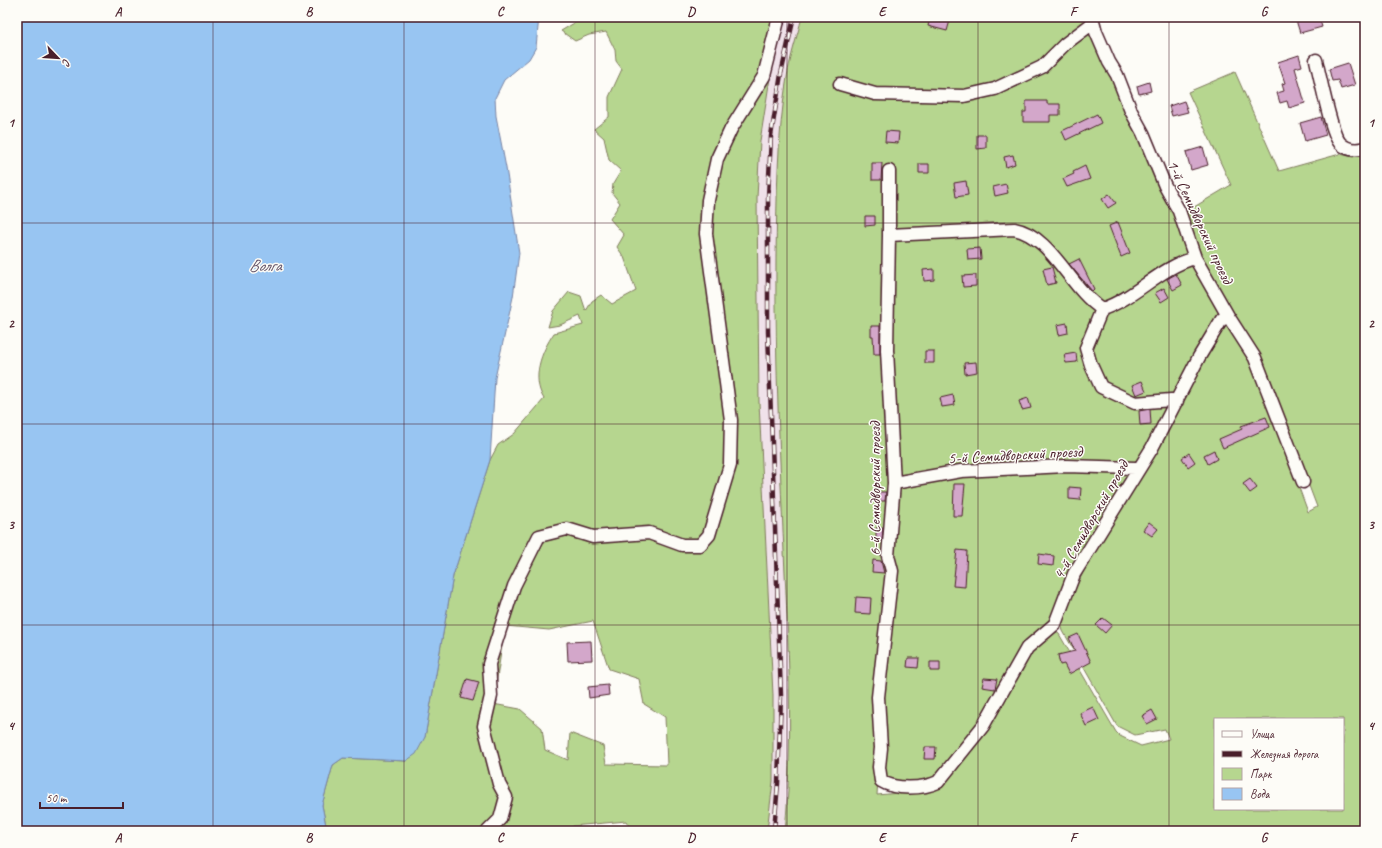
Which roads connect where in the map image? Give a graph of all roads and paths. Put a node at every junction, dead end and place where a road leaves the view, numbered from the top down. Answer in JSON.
{"nodes":[{"id":1,"x":779,"y":17,"type":"edge"},
{"id":2,"x":1093,"y":20,"type":"edge"},
{"id":3,"x":1316,"y":60,"type":"dead end"},
{"id":4,"x":840,"y":84,"type":"dead end"},
{"id":5,"x":1365,"y":148,"type":"edge"},
{"id":6,"x":889,"y":171,"type":"dead end"},
{"id":7,"x":890,"y":235,"type":"junction"},
{"id":8,"x":1195,"y":258,"type":"junction"},
{"id":9,"x":1102,"y":309,"type":"junction"},
{"id":10,"x":1228,"y":316,"type":"junction"},
{"id":11,"x":1177,"y":401,"type":"junction"},
{"id":12,"x":1138,"y":470,"type":"junction"},
{"id":13,"x":1303,"y":482,"type":"dead end"},
{"id":14,"x":894,"y":483,"type":"junction"},
{"id":15,"x":882,"y":781,"type":"joint"},
{"id":16,"x":488,"y":831,"type":"edge"}],
"edges":[{"from":1,"to":16,"type":"street"},
{"from":2,"to":4,"type":"street"},
{"from":2,"to":8,"type":"street","name":"1-й Семидворский проезд"},
{"from":3,"to":5,"type":"street"},
{"from":6,"to":7,"type":"street","name":"6-й Семидворский проезд"},
{"from":7,"to":9,"type":"street"},
{"from":7,"to":14,"type":"street","name":"6-й Семидворский проезд"},
{"from":8,"to":9,"type":"street"},
{"from":8,"to":10,"type":"street","name":"1-й Семидворский проезд"},
{"from":9,"to":11,"type":"street"},
{"from":10,"to":11,"type":"street","name":"4-й Семидворский проезд"},
{"from":10,"to":13,"type":"street","name":"1-й Семидворский проезд"},
{"from":11,"to":12,"type":"street","name":"4-й Семидворский проезд"},
{"from":12,"to":14,"type":"street","name":"5-й Семидворский проезд"},
{"from":12,"to":15,"type":"street","name":"4-й Семидворский проезд"},
{"from":14,"to":15,"type":"street","name":"6-й Семидворский проезд"}]}
